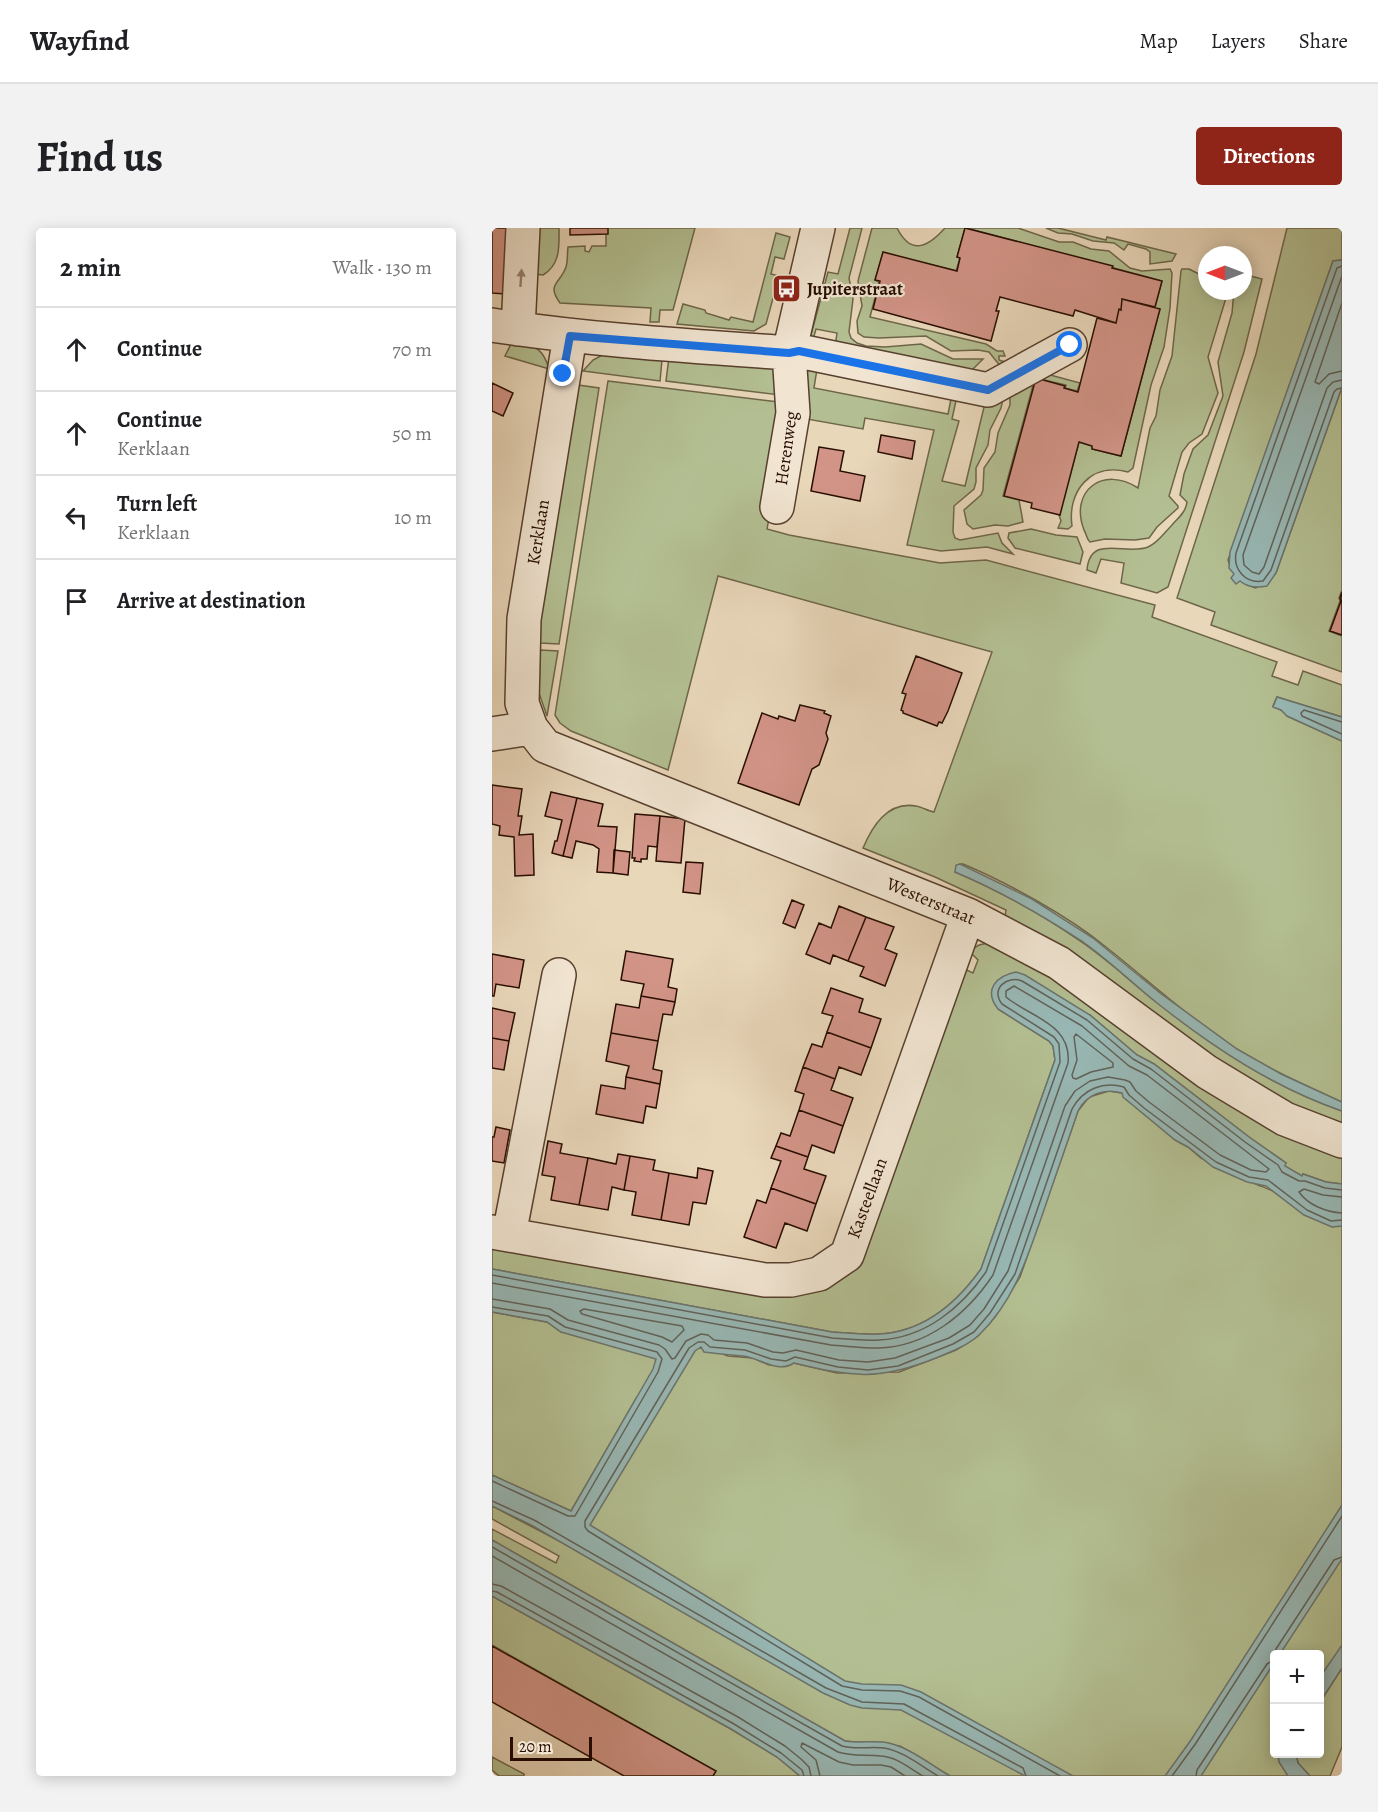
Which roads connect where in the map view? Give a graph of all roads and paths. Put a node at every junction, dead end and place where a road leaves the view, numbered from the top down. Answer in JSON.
{"nodes":[{"id":1,"x":523,"y":228,"type":"edge"},
{"id":2,"x":811,"y":229,"type":"edge"},
{"id":3,"x":505,"y":327,"type":"edge"},
{"id":4,"x":570,"y":336,"type":"junction"},
{"id":5,"x":1070,"y":345,"type":"dead end"},
{"id":6,"x":789,"y":353,"type":"junction"},
{"id":7,"x":777,"y":507,"type":"dead end"},
{"id":8,"x":531,"y":728,"type":"junction"},
{"id":9,"x":492,"y":734,"type":"edge"},
{"id":10,"x":968,"y":915,"type":"junction"},
{"id":11,"x":559,"y":975,"type":"dead end"},
{"id":12,"x":1342,"y":1141,"type":"edge"},
{"id":13,"x":501,"y":1234,"type":"edge"}],
"edges":[{"from":3,"to":1,"type":"street","one_way":true},
{"from":2,"to":6,"type":"street"},
{"from":3,"to":4,"type":"street"},
{"from":4,"to":6,"type":"street"},
{"from":4,"to":8,"type":"street","name":"Kerklaan"},
{"from":5,"to":6,"type":"street"},
{"from":6,"to":7,"type":"street","name":"Herenweg"},
{"from":8,"to":9,"type":"street"},
{"from":8,"to":10,"type":"street","name":"Westerstraat"},
{"from":10,"to":12,"type":"street","name":"Westerstraat"},
{"from":10,"to":13,"type":"street","name":"Kasteellaan"},
{"from":11,"to":13,"type":"street","name":"Kasteellaan"}]}
